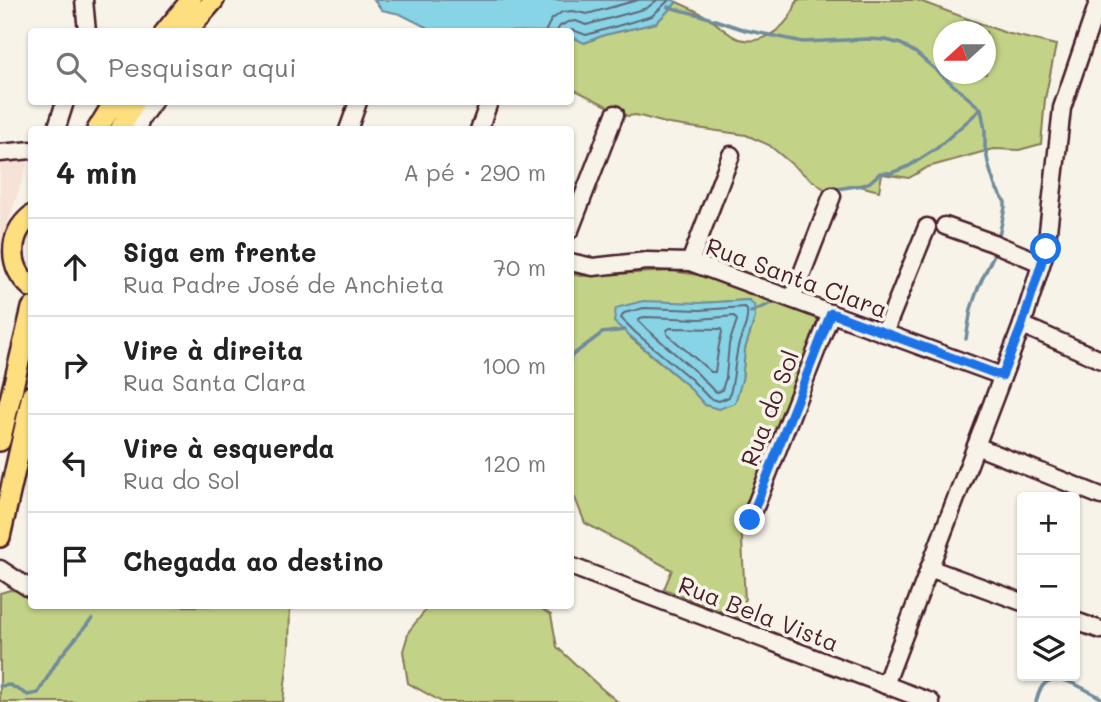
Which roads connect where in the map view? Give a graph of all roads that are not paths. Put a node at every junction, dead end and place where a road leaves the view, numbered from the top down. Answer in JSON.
{"nodes":[{"id":1,"x":84,"y":0,"type":"edge"},
{"id":2,"x":191,"y":0,"type":"edge"},
{"id":3,"x":214,"y":0,"type":"edge"},
{"id":4,"x":222,"y":0,"type":"edge"},
{"id":5,"x":1099,"y":0,"type":"edge"},
{"id":6,"x":87,"y":28,"type":"edge"},
{"id":7,"x":168,"y":28,"type":"edge"},
{"id":8,"x":190,"y":28,"type":"edge"},
{"id":9,"x":203,"y":28,"type":"edge"},
{"id":10,"x":64,"y":105,"type":"edge"},
{"id":11,"x":112,"y":105,"type":"edge"},
{"id":12,"x":132,"y":105,"type":"edge"},
{"id":13,"x":151,"y":105,"type":"edge"},
{"id":14,"x":357,"y":105,"type":"edge"},
{"id":15,"x":488,"y":105,"type":"edge"},
{"id":16,"x":615,"y":114,"type":"dead end"},
{"id":17,"x":57,"y":126,"type":"edge"},
{"id":18,"x":99,"y":126,"type":"edge"},
{"id":19,"x":122,"y":126,"type":"edge"},
{"id":20,"x":139,"y":126,"type":"edge"},
{"id":21,"x":349,"y":126,"type":"edge"},
{"id":22,"x":480,"y":126,"type":"edge"},
{"id":23,"x":28,"y":150,"type":"edge"},
{"id":24,"x":0,"y":153,"type":"edge"},
{"id":25,"x":731,"y":155,"type":"dead end"},
{"id":26,"x":832,"y":196,"type":"dead end"},
{"id":27,"x":28,"y":219,"type":"edge"},
{"id":28,"x":574,"y":220,"type":"edge"},
{"id":29,"x":945,"y":226,"type":"dead end"},
{"id":30,"x":927,"y":227,"type":"dead end"},
{"id":31,"x":690,"y":262,"type":"junction"},
{"id":32,"x":574,"y":263,"type":"edge"},
{"id":33,"x":1041,"y":263,"type":"junction"},
{"id":34,"x":28,"y":284,"type":"edge"},
{"id":35,"x":792,"y":299,"type":"junction"},
{"id":36,"x":831,"y":313,"type":"junction"},
{"id":37,"x":28,"y":325,"type":"edge"},
{"id":38,"x":1022,"y":325,"type":"junction"},
{"id":39,"x":884,"y":333,"type":"junction"},
{"id":40,"x":1101,"y":360,"type":"edge"},
{"id":41,"x":1002,"y":376,"type":"junction"},
{"id":42,"x":28,"y":413,"type":"edge"},
{"id":43,"x":0,"y":441,"type":"edge"},
{"id":44,"x":976,"y":446,"type":"junction"},
{"id":45,"x":1101,"y":496,"type":"edge"},
{"id":46,"x":750,"y":520,"type":"dead end"},
{"id":47,"x":0,"y":537,"type":"edge"},
{"id":48,"x":574,"y":568,"type":"edge"},
{"id":49,"x":929,"y":568,"type":"junction"},
{"id":50,"x":0,"y":569,"type":"edge"},
{"id":51,"x":28,"y":586,"type":"edge"},
{"id":52,"x":1017,"y":600,"type":"edge"},
{"id":53,"x":1080,"y":623,"type":"edge"},
{"id":54,"x":1101,"y":631,"type":"edge"},
{"id":55,"x":885,"y":685,"type":"junction"},
{"id":56,"x":931,"y":702,"type":"edge"}],
"edges":[{"from":1,"to":6,"type":"street"},
{"from":2,"to":7,"type":"main road"},
{"from":3,"to":8,"type":"main road"},
{"from":4,"to":9,"type":"street"},
{"from":5,"to":33,"type":"street"},
{"from":10,"to":17,"type":"street"},
{"from":11,"to":18,"type":"main road"},
{"from":12,"to":19,"type":"main road"},
{"from":13,"to":20,"type":"street"},
{"from":14,"to":21,"type":"street"},
{"from":15,"to":22,"type":"street"},
{"from":16,"to":28,"type":"street"},
{"from":23,"to":24,"type":"street"},
{"from":25,"to":31,"type":"street"},
{"from":26,"to":35,"type":"street"},
{"from":27,"to":34,"type":"main road"},
{"from":29,"to":33,"type":"street"},
{"from":30,"to":39,"type":"street"},
{"from":31,"to":32,"type":"street","name":"Rua Santa Clara"},
{"from":31,"to":35,"type":"street","name":"Rua Santa Clara"},
{"from":33,"to":38,"type":"street"},
{"from":35,"to":36,"type":"street","name":"Rua Santa Clara"},
{"from":36,"to":39,"type":"street","name":"Rua Santa Clara"},
{"from":36,"to":46,"type":"street","name":"Rua do Sol"},
{"from":37,"to":43,"type":"main road"},
{"from":38,"to":40,"type":"street"},
{"from":38,"to":41,"type":"street"},
{"from":39,"to":41,"type":"street","name":"Rua Santa Clara"},
{"from":41,"to":44,"type":"street"},
{"from":42,"to":47,"type":"main road"},
{"from":44,"to":45,"type":"street"},
{"from":44,"to":49,"type":"street"},
{"from":48,"to":55,"type":"street","name":"Rua Bela Vista"},
{"from":49,"to":52,"type":"street"},
{"from":49,"to":55,"type":"street"},
{"from":50,"to":51,"type":"street"},
{"from":53,"to":54,"type":"street"},
{"from":55,"to":56,"type":"street","name":"Rua Bela Vista"}]}
